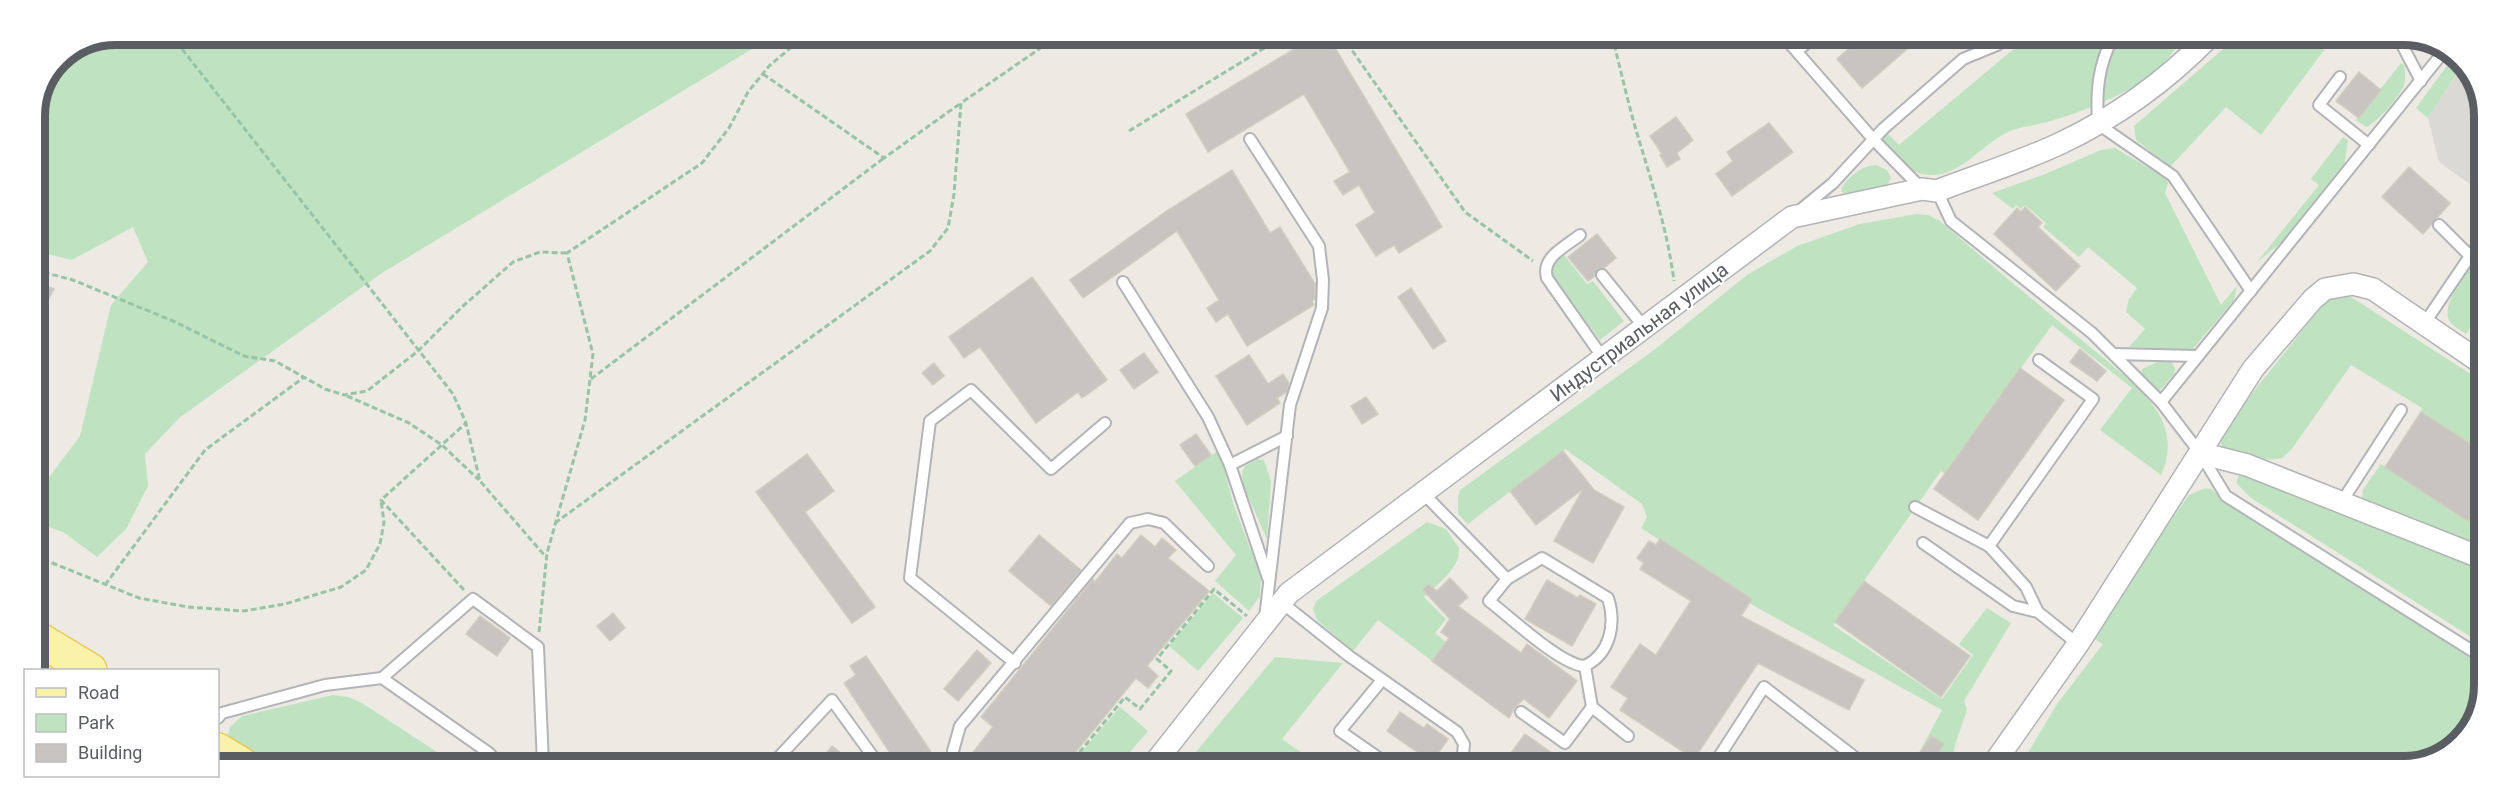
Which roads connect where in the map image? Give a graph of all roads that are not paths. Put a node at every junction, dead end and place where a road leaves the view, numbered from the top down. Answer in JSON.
{"nodes":[{"id":1,"x":1791,"y":45,"type":"edge"},
{"id":2,"x":1804,"y":45,"type":"edge"},
{"id":3,"x":1986,"y":45,"type":"edge"},
{"id":4,"x":2109,"y":45,"type":"edge"},
{"id":5,"x":2201,"y":45,"type":"edge"},
{"id":6,"x":2402,"y":45,"type":"edge"},
{"id":7,"x":1797,"y":51,"type":"junction"},
{"id":8,"x":2440,"y":56,"type":"edge"},
{"id":9,"x":2340,"y":77,"type":"dead end"},
{"id":10,"x":2421,"y":81,"type":"junction"},
{"id":11,"x":2098,"y":124,"type":"junction"},
{"id":12,"x":1251,"y":139,"type":"dead end"},
{"id":13,"x":1873,"y":139,"type":"junction"},
{"id":14,"x":2369,"y":145,"type":"junction"},
{"id":15,"x":1930,"y":190,"type":"junction"},
{"id":16,"x":1792,"y":217,"type":"junction"},
{"id":17,"x":2439,"y":225,"type":"dead end"},
{"id":18,"x":1580,"y":235,"type":"dead end"},
{"id":19,"x":2474,"y":250,"type":"edge"},
{"id":20,"x":2470,"y":256,"type":"junction"},
{"id":21,"x":1602,"y":275,"type":"dead end"},
{"id":22,"x":1123,"y":282,"type":"dead end"},
{"id":23,"x":2251,"y":291,"type":"junction"},
{"id":24,"x":2424,"y":324,"type":"junction"},
{"id":25,"x":1644,"y":327,"type":"junction"},
{"id":26,"x":2474,"y":351,"type":"edge"},
{"id":27,"x":2114,"y":354,"type":"junction"},
{"id":28,"x":2198,"y":356,"type":"junction"},
{"id":29,"x":1603,"y":358,"type":"junction"},
{"id":30,"x":2039,"y":360,"type":"dead end"},
{"id":31,"x":2161,"y":402,"type":"junction"},
{"id":32,"x":2401,"y":410,"type":"dead end"},
{"id":33,"x":1105,"y":423,"type":"dead end"},
{"id":34,"x":1287,"y":436,"type":"junction"},
{"id":35,"x":2200,"y":453,"type":"junction"},
{"id":36,"x":1230,"y":465,"type":"junction"},
{"id":37,"x":1423,"y":493,"type":"junction"},
{"id":38,"x":2341,"y":503,"type":"junction"},
{"id":39,"x":1916,"y":507,"type":"dead end"},
{"id":40,"x":1923,"y":543,"type":"dead end"},
{"id":41,"x":1989,"y":546,"type":"junction"},
{"id":42,"x":2474,"y":555,"type":"edge"},
{"id":43,"x":1208,"y":566,"type":"dead end"},
{"id":44,"x":1507,"y":579,"type":"junction"},
{"id":45,"x":1269,"y":581,"type":"junction"},
{"id":46,"x":1281,"y":602,"type":"junction"},
{"id":47,"x":2038,"y":612,"type":"junction"},
{"id":48,"x":1263,"y":626,"type":"junction"},
{"id":49,"x":45,"y":643,"type":"edge"},
{"id":50,"x":2078,"y":644,"type":"junction"},
{"id":51,"x":2474,"y":652,"type":"edge"},
{"id":52,"x":1015,"y":663,"type":"junction"},
{"id":53,"x":1585,"y":666,"type":"junction"},
{"id":54,"x":88,"y":669,"type":"edge"},
{"id":55,"x":382,"y":678,"type":"junction"},
{"id":56,"x":1382,"y":680,"type":"junction"},
{"id":57,"x":1593,"y":707,"type":"junction"},
{"id":58,"x":1521,"y":712,"type":"dead end"},
{"id":59,"x":219,"y":717,"type":"edge"},
{"id":60,"x":1628,"y":736,"type":"dead end"},
{"id":61,"x":492,"y":756,"type":"edge"},
{"id":62,"x":543,"y":756,"type":"edge"},
{"id":63,"x":784,"y":756,"type":"edge"},
{"id":64,"x":872,"y":756,"type":"edge"},
{"id":65,"x":954,"y":756,"type":"edge"},
{"id":66,"x":1160,"y":756,"type":"edge"},
{"id":67,"x":1376,"y":756,"type":"edge"},
{"id":68,"x":1463,"y":756,"type":"edge"},
{"id":69,"x":1719,"y":756,"type":"edge"},
{"id":70,"x":1853,"y":756,"type":"edge"},
{"id":71,"x":1999,"y":756,"type":"edge"}],
"edges":[{"from":1,"to":7,"type":"lane"},
{"from":2,"to":7,"type":"lane"},
{"from":3,"to":13,"type":"lane"},
{"from":4,"to":11,"type":"lane"},
{"from":5,"to":11,"type":"street","name":"Индустриальная улица"},
{"from":6,"to":10,"type":"lane"},
{"from":7,"to":13,"type":"lane"},
{"from":8,"to":10,"type":"lane"},
{"from":9,"to":14,"type":"lane"},
{"from":10,"to":14,"type":"lane"},
{"from":11,"to":15,"type":"street","name":"Индустриальная улица"},
{"from":11,"to":23,"type":"lane"},
{"from":12,"to":34,"type":"lane"},
{"from":13,"to":15,"type":"lane"},
{"from":13,"to":16,"type":"lane"},
{"from":14,"to":23,"type":"lane"},
{"from":15,"to":16,"type":"street","name":"Индустриальная улица"},
{"from":15,"to":27,"type":"lane"},
{"from":16,"to":25,"type":"street","name":"Индустриальная улица"},
{"from":17,"to":20,"type":"lane"},
{"from":18,"to":29,"type":"lane"},
{"from":19,"to":20,"type":"lane"},
{"from":20,"to":24,"type":"lane"},
{"from":21,"to":25,"type":"lane"},
{"from":22,"to":36,"type":"lane"},
{"from":23,"to":28,"type":"lane"},
{"from":24,"to":26,"type":"street"},
{"from":24,"to":35,"type":"street"},
{"from":25,"to":29,"type":"street","name":"Индустриальная улица"},
{"from":27,"to":28,"type":"lane"},
{"from":27,"to":31,"type":"lane"},
{"from":28,"to":31,"type":"lane"},
{"from":29,"to":37,"type":"street","name":"Индустриальная улица"},
{"from":30,"to":41,"type":"lane"},
{"from":31,"to":35,"type":"lane"},
{"from":32,"to":38,"type":"lane"},
{"from":33,"to":52,"type":"lane"},
{"from":34,"to":36,"type":"lane"},
{"from":34,"to":45,"type":"lane"},
{"from":35,"to":38,"type":"street"},
{"from":35,"to":50,"type":"street"},
{"from":35,"to":51,"type":"lane"},
{"from":36,"to":45,"type":"lane"},
{"from":37,"to":44,"type":"lane"},
{"from":37,"to":46,"type":"street","name":"Индустриальная улица"},
{"from":38,"to":42,"type":"street"},
{"from":39,"to":41,"type":"lane"},
{"from":40,"to":47,"type":"lane"},
{"from":41,"to":47,"type":"lane"},
{"from":43,"to":52,"type":"lane"},
{"from":44,"to":53,"type":"lane"},
{"from":44,"to":53,"type":"lane"},
{"from":45,"to":48,"type":"lane"},
{"from":46,"to":48,"type":"street","name":"Индустриальная улица"},
{"from":46,"to":56,"type":"lane"},
{"from":47,"to":50,"type":"lane"},
{"from":48,"to":66,"type":"street","name":"Индустриальная улица"},
{"from":49,"to":54,"type":"main road"},
{"from":50,"to":71,"type":"street"},
{"from":52,"to":65,"type":"lane"},
{"from":53,"to":57,"type":"lane"},
{"from":55,"to":59,"type":"lane"},
{"from":55,"to":61,"type":"lane"},
{"from":55,"to":62,"type":"lane"},
{"from":56,"to":67,"type":"lane"},
{"from":56,"to":68,"type":"lane"},
{"from":57,"to":58,"type":"lane"},
{"from":57,"to":60,"type":"lane"},
{"from":63,"to":64,"type":"lane"},
{"from":69,"to":70,"type":"lane"}]}
